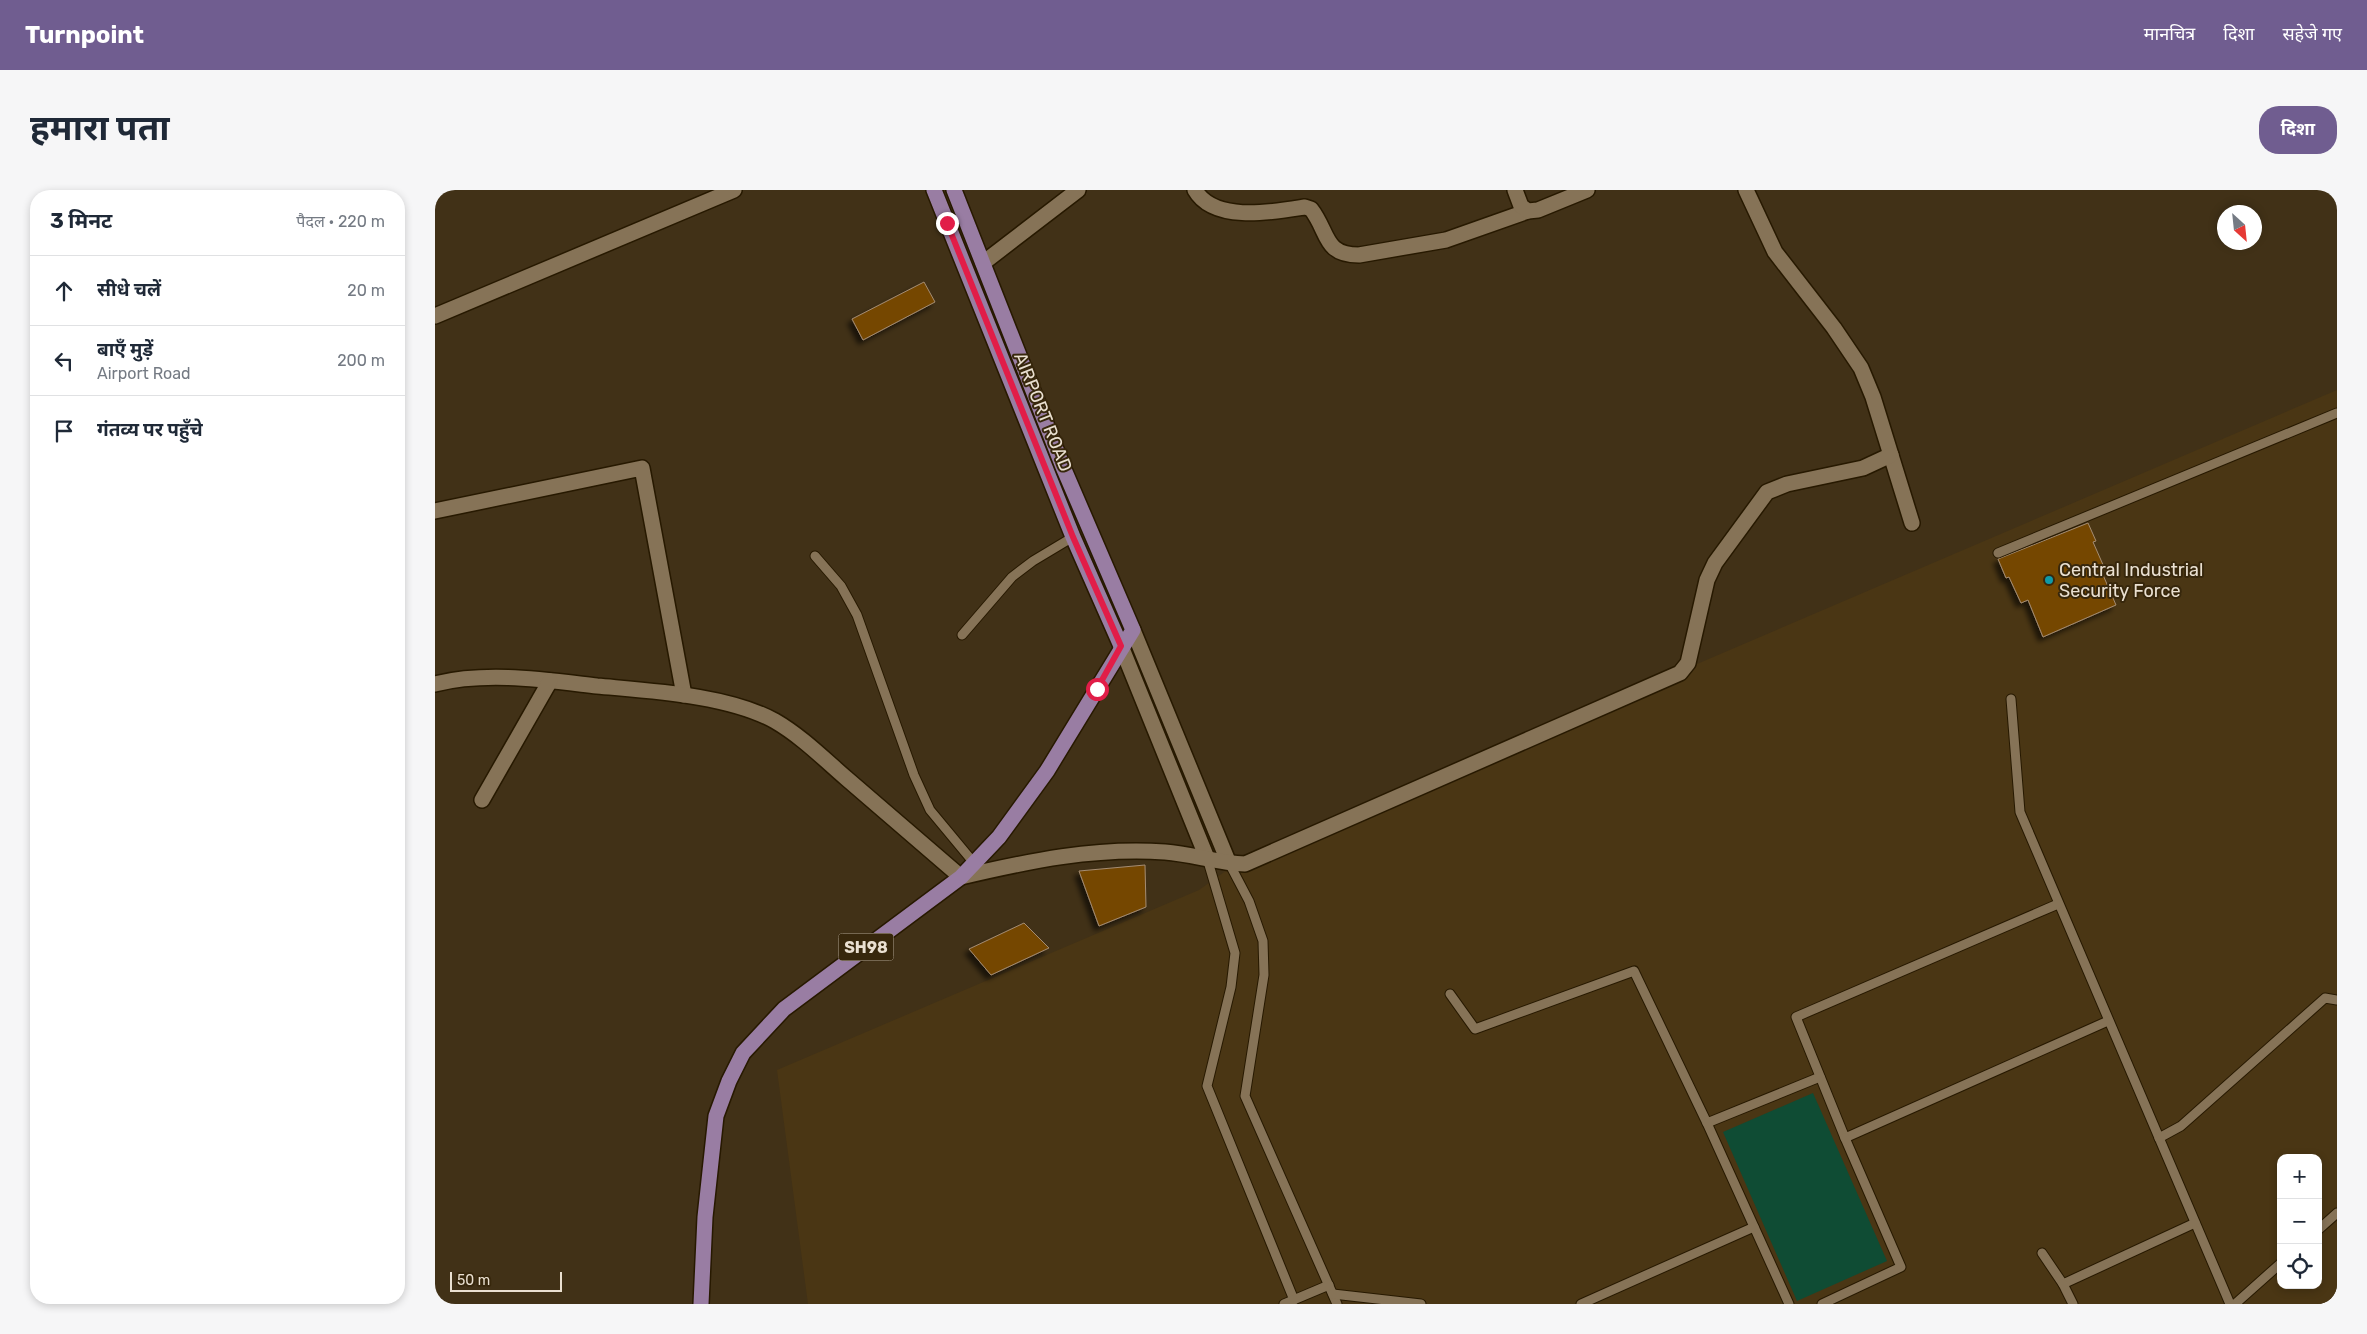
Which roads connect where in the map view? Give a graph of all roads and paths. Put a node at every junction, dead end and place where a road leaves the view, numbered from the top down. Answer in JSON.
{"nodes":[{"id":1,"x":734,"y":190,"type":"edge"},
{"id":2,"x":934,"y":190,"type":"edge"},
{"id":3,"x":954,"y":190,"type":"edge"},
{"id":4,"x":1078,"y":190,"type":"edge"},
{"id":5,"x":1195,"y":190,"type":"edge"},
{"id":6,"x":1515,"y":190,"type":"edge"},
{"id":7,"x":1587,"y":190,"type":"edge"},
{"id":8,"x":1745,"y":190,"type":"edge"},
{"id":9,"x":1528,"y":211,"type":"junction"},
{"id":10,"x":983,"y":263,"type":"junction"},
{"id":11,"x":435,"y":316,"type":"edge"},
{"id":12,"x":2337,"y":413,"type":"edge"},
{"id":13,"x":1891,"y":455,"type":"junction"},
{"id":14,"x":435,"y":511,"type":"edge"},
{"id":15,"x":1912,"y":523,"type":"dead end"},
{"id":16,"x":1073,"y":537,"type":"junction"},
{"id":17,"x":1997,"y":553,"type":"dead end"},
{"id":18,"x":815,"y":556,"type":"dead end"},
{"id":19,"x":1133,"y":630,"type":"junction"},
{"id":20,"x":962,"y":635,"type":"dead end"},
{"id":21,"x":1121,"y":646,"type":"junction"},
{"id":22,"x":550,"y":681,"type":"junction"},
{"id":23,"x":435,"y":684,"type":"edge"},
{"id":24,"x":684,"y":696,"type":"junction"},
{"id":25,"x":2011,"y":700,"type":"dead end"},
{"id":26,"x":482,"y":800,"type":"dead end"},
{"id":27,"x":1207,"y":858,"type":"junction"},
{"id":28,"x":1228,"y":861,"type":"junction"},
{"id":29,"x":974,"y":863,"type":"junction"},
{"id":30,"x":961,"y":877,"type":"junction"},
{"id":31,"x":2058,"y":904,"type":"junction"},
{"id":32,"x":1450,"y":994,"type":"dead end"},
{"id":33,"x":2337,"y":1000,"type":"edge"},
{"id":34,"x":2108,"y":1021,"type":"junction"},
{"id":35,"x":1820,"y":1077,"type":"junction"},
{"id":36,"x":1707,"y":1123,"type":"junction"},
{"id":37,"x":1845,"y":1138,"type":"junction"},
{"id":38,"x":2159,"y":1138,"type":"junction"},
{"id":39,"x":2337,"y":1213,"type":"edge"},
{"id":40,"x":2195,"y":1223,"type":"junction"},
{"id":41,"x":2322,"y":1226,"type":"edge"},
{"id":42,"x":1754,"y":1227,"type":"junction"},
{"id":43,"x":2043,"y":1252,"type":"dead end"},
{"id":44,"x":2277,"y":1267,"type":"edge"},
{"id":45,"x":2063,"y":1284,"type":"junction"},
{"id":46,"x":1329,"y":1285,"type":"junction"},
{"id":47,"x":1333,"y":1294,"type":"junction"},
{"id":48,"x":1294,"y":1300,"type":"junction"},
{"id":49,"x":701,"y":1304,"type":"edge"},
{"id":50,"x":1284,"y":1304,"type":"edge"},
{"id":51,"x":1337,"y":1304,"type":"edge"},
{"id":52,"x":1421,"y":1304,"type":"edge"},
{"id":53,"x":1581,"y":1304,"type":"edge"},
{"id":54,"x":1789,"y":1304,"type":"edge"},
{"id":55,"x":1822,"y":1304,"type":"edge"},
{"id":56,"x":2073,"y":1304,"type":"edge"},
{"id":57,"x":2230,"y":1304,"type":"edge"},
{"id":58,"x":2235,"y":1304,"type":"edge"}],
"edges":[{"from":1,"to":11,"type":"street"},
{"from":2,"to":16,"type":"main road","name":"AIRPORT ROAD"},
{"from":3,"to":10,"type":"main road"},
{"from":4,"to":10,"type":"street"},
{"from":5,"to":9,"type":"street"},
{"from":6,"to":9,"type":"street"},
{"from":7,"to":9,"type":"street"},
{"from":8,"to":13,"type":"street"},
{"from":10,"to":19,"type":"main road"},
{"from":12,"to":17,"type":"lane"},
{"from":13,"to":15,"type":"street"},
{"from":13,"to":28,"type":"street"},
{"from":14,"to":24,"type":"street"},
{"from":16,"to":20,"type":"lane"},
{"from":16,"to":21,"type":"main road","name":"AIRPORT ROAD"},
{"from":18,"to":29,"type":"lane"},
{"from":19,"to":21,"type":"main road","number":"SH98"},
{"from":19,"to":28,"type":"street"},
{"from":21,"to":27,"type":"street"},
{"from":21,"to":29,"type":"main road","number":"SH98"},
{"from":22,"to":23,"type":"street"},
{"from":22,"to":24,"type":"street"},
{"from":22,"to":26,"type":"street"},
{"from":24,"to":30,"type":"street"},
{"from":25,"to":31,"type":"lane"},
{"from":27,"to":28,"type":"street"},
{"from":27,"to":30,"type":"street"},
{"from":27,"to":48,"type":"lane"},
{"from":28,"to":46,"type":"lane"},
{"from":29,"to":30,"type":"main road","number":"SH98"},
{"from":30,"to":49,"type":"main road","number":"SH98"},
{"from":31,"to":34,"type":"lane"},
{"from":31,"to":35,"type":"lane"},
{"from":32,"to":36,"type":"lane"},
{"from":33,"to":38,"type":"lane"},
{"from":34,"to":37,"type":"lane"},
{"from":34,"to":38,"type":"lane"},
{"from":35,"to":36,"type":"lane"},
{"from":35,"to":37,"type":"lane"},
{"from":36,"to":42,"type":"lane"},
{"from":37,"to":55,"type":"lane"},
{"from":38,"to":40,"type":"lane"},
{"from":39,"to":41,"type":"lane"},
{"from":40,"to":45,"type":"lane"},
{"from":40,"to":57,"type":"lane"},
{"from":42,"to":53,"type":"lane"},
{"from":42,"to":54,"type":"lane"},
{"from":43,"to":45,"type":"lane"},
{"from":44,"to":58,"type":"lane"},
{"from":45,"to":56,"type":"lane"},
{"from":46,"to":47,"type":"lane"},
{"from":46,"to":48,"type":"lane"},
{"from":47,"to":51,"type":"lane"},
{"from":47,"to":52,"type":"lane"},
{"from":48,"to":50,"type":"lane"}]}
